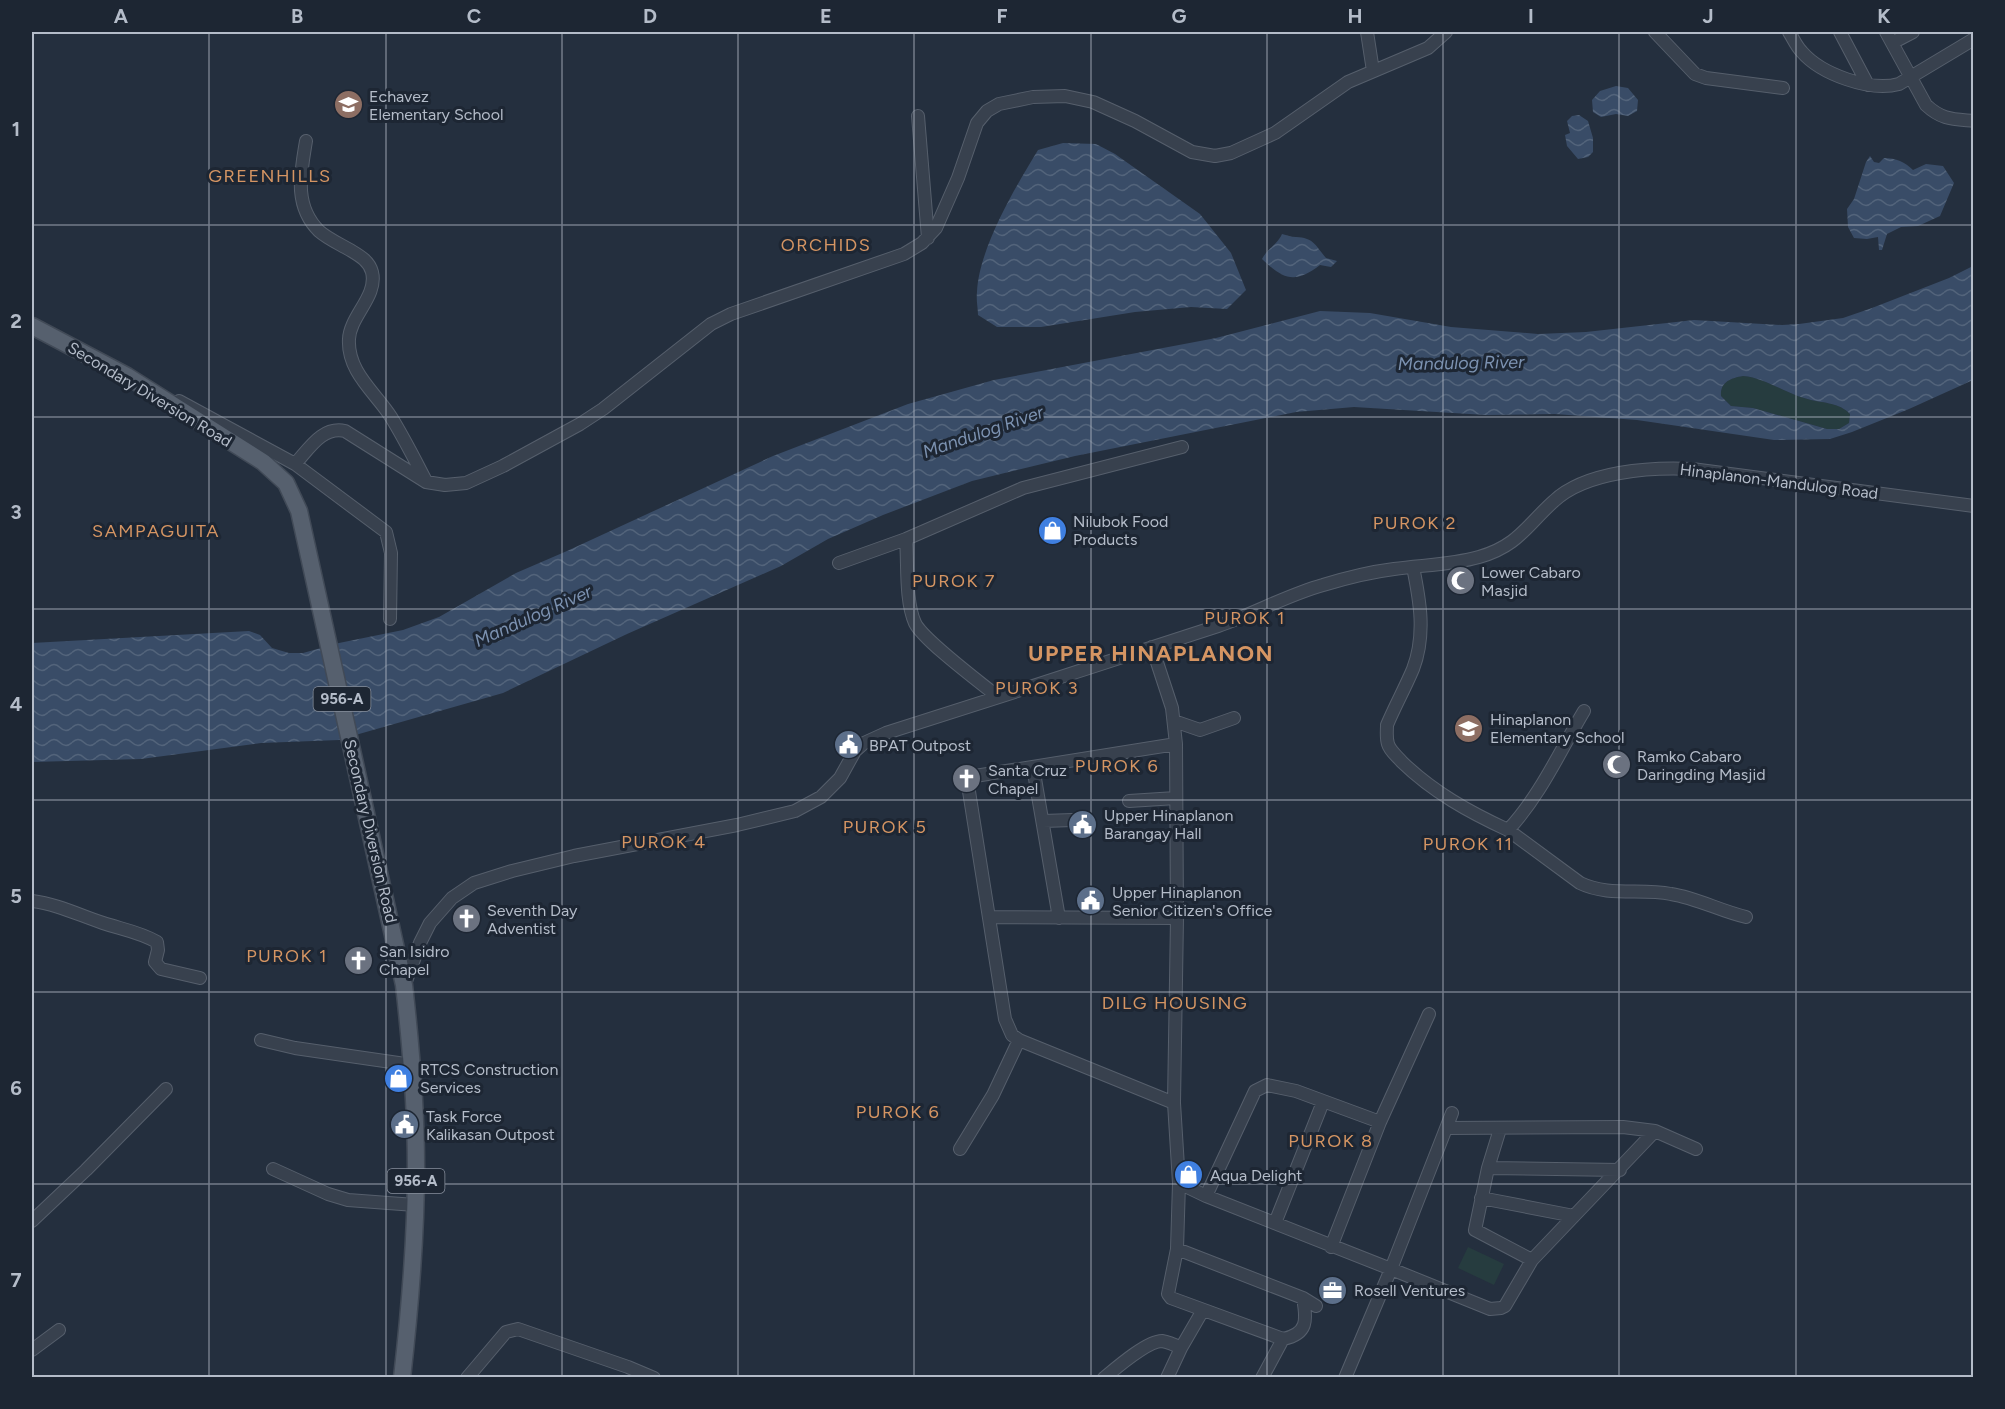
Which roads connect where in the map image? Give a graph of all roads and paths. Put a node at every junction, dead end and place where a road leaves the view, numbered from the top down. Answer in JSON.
{"nodes":[{"id":1,"x":1367,"y":32,"type":"edge"},
{"id":2,"x":1446,"y":32,"type":"edge"},
{"id":3,"x":1655,"y":32,"type":"edge"},
{"id":4,"x":1789,"y":32,"type":"edge"},
{"id":5,"x":1840,"y":32,"type":"edge"},
{"id":6,"x":1886,"y":32,"type":"edge"},
{"id":7,"x":1913,"y":32,"type":"edge"},
{"id":8,"x":1974,"y":39,"type":"edge"},
{"id":9,"x":1892,"y":43,"type":"junction"},
{"id":10,"x":1373,"y":71,"type":"junction"},
{"id":11,"x":1910,"y":77,"type":"junction"},
{"id":12,"x":1868,"y":85,"type":"junction"},
{"id":13,"x":1783,"y":88,"type":"dead end"},
{"id":14,"x":918,"y":116,"type":"dead end"},
{"id":15,"x":1974,"y":121,"type":"edge"},
{"id":16,"x":306,"y":141,"type":"dead end"},
{"id":17,"x":928,"y":238,"type":"junction"},
{"id":18,"x":32,"y":326,"type":"edge"},
{"id":19,"x":160,"y":396,"type":"junction"},
{"id":20,"x":1182,"y":447,"type":"dead end"},
{"id":21,"x":295,"y":464,"type":"junction"},
{"id":22,"x":426,"y":482,"type":"junction"},
{"id":23,"x":1974,"y":506,"type":"edge"},
{"id":24,"x":906,"y":539,"type":"junction"},
{"id":25,"x":839,"y":563,"type":"dead end"},
{"id":26,"x":1413,"y":567,"type":"junction"},
{"id":27,"x":390,"y":619,"type":"dead end"},
{"id":28,"x":1152,"y":647,"type":"junction"},
{"id":29,"x":998,"y":698,"type":"junction"},
{"id":30,"x":1584,"y":711,"type":"dead end"},
{"id":31,"x":1234,"y":718,"type":"dead end"},
{"id":32,"x":1174,"y":721,"type":"junction"},
{"id":33,"x":1176,"y":744,"type":"junction"},
{"id":34,"x":1033,"y":767,"type":"junction"},
{"id":35,"x":1176,"y":798,"type":"junction"},
{"id":36,"x":1129,"y":801,"type":"dead end"},
{"id":37,"x":1073,"y":820,"type":"dead end"},
{"id":38,"x":1043,"y":821,"type":"junction"},
{"id":39,"x":1508,"y":830,"type":"junction"},
{"id":40,"x":32,"y":901,"type":"edge"},
{"id":41,"x":989,"y":917,"type":"junction"},
{"id":42,"x":1746,"y":917,"type":"dead end"},
{"id":43,"x":1059,"y":918,"type":"junction"},
{"id":44,"x":1177,"y":918,"type":"junction"},
{"id":45,"x":200,"y":978,"type":"dead end"},
{"id":46,"x":404,"y":985,"type":"junction"},
{"id":47,"x":1429,"y":1014,"type":"dead end"},
{"id":48,"x":261,"y":1040,"type":"dead end"},
{"id":49,"x":1019,"y":1040,"type":"junction"},
{"id":50,"x":412,"y":1065,"type":"junction"},
{"id":51,"x":166,"y":1089,"type":"dead end"},
{"id":52,"x":1323,"y":1102,"type":"junction"},
{"id":53,"x":1174,"y":1103,"type":"junction"},
{"id":54,"x":1452,"y":1113,"type":"dead end"},
{"id":55,"x":1380,"y":1122,"type":"junction"},
{"id":56,"x":1447,"y":1128,"type":"junction"},
{"id":57,"x":1500,"y":1129,"type":"junction"},
{"id":58,"x":1655,"y":1131,"type":"junction"},
{"id":59,"x":960,"y":1149,"type":"dead end"},
{"id":60,"x":1696,"y":1149,"type":"dead end"},
{"id":61,"x":1488,"y":1168,"type":"junction"},
{"id":62,"x":273,"y":1169,"type":"dead end"},
{"id":63,"x":1620,"y":1170,"type":"junction"},
{"id":64,"x":1179,"y":1183,"type":"junction"},
{"id":65,"x":1206,"y":1196,"type":"junction"},
{"id":66,"x":1482,"y":1198,"type":"junction"},
{"id":67,"x":416,"y":1206,"type":"junction"},
{"id":68,"x":1574,"y":1215,"type":"junction"},
{"id":69,"x":32,"y":1221,"type":"edge"},
{"id":70,"x":1275,"y":1223,"type":"junction"},
{"id":71,"x":1331,"y":1246,"type":"junction"},
{"id":72,"x":1177,"y":1249,"type":"junction"},
{"id":73,"x":1532,"y":1260,"type":"junction"},
{"id":74,"x":1391,"y":1269,"type":"junction"},
{"id":75,"x":1303,"y":1298,"type":"junction"},
{"id":76,"x":1316,"y":1306,"type":"dead end"},
{"id":77,"x":1203,"y":1310,"type":"junction"},
{"id":78,"x":59,"y":1330,"type":"dead end"},
{"id":79,"x":1283,"y":1339,"type":"junction"},
{"id":80,"x":1181,"y":1348,"type":"junction"},
{"id":81,"x":32,"y":1350,"type":"edge"},
{"id":82,"x":402,"y":1377,"type":"edge"},
{"id":83,"x":467,"y":1377,"type":"edge"},
{"id":84,"x":654,"y":1377,"type":"edge"},
{"id":85,"x":1104,"y":1377,"type":"edge"},
{"id":86,"x":1167,"y":1377,"type":"edge"},
{"id":87,"x":1262,"y":1377,"type":"edge"},
{"id":88,"x":1345,"y":1377,"type":"edge"}],
"edges":[{"from":1,"to":10,"type":"street"},
{"from":2,"to":10,"type":"street"},
{"from":3,"to":13,"type":"street"},
{"from":4,"to":12,"type":"street"},
{"from":5,"to":12,"type":"street"},
{"from":6,"to":9,"type":"street"},
{"from":7,"to":9,"type":"street"},
{"from":8,"to":11,"type":"street"},
{"from":9,"to":11,"type":"street"},
{"from":10,"to":17,"type":"street"},
{"from":11,"to":12,"type":"street"},
{"from":11,"to":15,"type":"street"},
{"from":14,"to":17,"type":"street"},
{"from":16,"to":22,"type":"street"},
{"from":17,"to":22,"type":"street"},
{"from":18,"to":19,"type":"main road","name":"Secondary Diversion Road","number":"956-A"},
{"from":19,"to":21,"type":"street"},
{"from":19,"to":46,"type":"main road","name":"Secondary Diversion Road","number":"956-A"},
{"from":20,"to":24,"type":"street"},
{"from":21,"to":22,"type":"street"},
{"from":21,"to":27,"type":"street"},
{"from":23,"to":26,"type":"street","name":"Hinaplanon-Mandulog Road"},
{"from":24,"to":25,"type":"street"},
{"from":24,"to":29,"type":"street"},
{"from":26,"to":28,"type":"street","name":"Hinaplanon-Mandulog Road"},
{"from":26,"to":39,"type":"street"},
{"from":28,"to":29,"type":"street","name":"Hinaplanon-Mandulog Road"},
{"from":28,"to":32,"type":"street"},
{"from":29,"to":46,"type":"street","name":"Hinaplanon-Mandulog Road"},
{"from":30,"to":39,"type":"street"},
{"from":31,"to":32,"type":"street"},
{"from":32,"to":33,"type":"street"},
{"from":33,"to":34,"type":"street"},
{"from":33,"to":35,"type":"street"},
{"from":34,"to":38,"type":"street"},
{"from":34,"to":41,"type":"street"},
{"from":35,"to":36,"type":"street"},
{"from":35,"to":44,"type":"street"},
{"from":37,"to":38,"type":"street"},
{"from":38,"to":43,"type":"street"},
{"from":39,"to":42,"type":"street"},
{"from":40,"to":45,"type":"street"},
{"from":41,"to":43,"type":"street"},
{"from":41,"to":49,"type":"street"},
{"from":43,"to":44,"type":"street"},
{"from":44,"to":53,"type":"street"},
{"from":46,"to":50,"type":"main road","name":"Secondary Diversion Road","number":"956-A"},
{"from":47,"to":55,"type":"street"},
{"from":48,"to":50,"type":"street"},
{"from":49,"to":53,"type":"street"},
{"from":49,"to":59,"type":"street"},
{"from":50,"to":67,"type":"main road","name":"Secondary Diversion Road","number":"956-A"},
{"from":51,"to":69,"type":"street"},
{"from":52,"to":55,"type":"street"},
{"from":52,"to":65,"type":"street"},
{"from":52,"to":70,"type":"street"},
{"from":53,"to":64,"type":"street"},
{"from":54,"to":56,"type":"street"},
{"from":55,"to":71,"type":"street"},
{"from":56,"to":57,"type":"street"},
{"from":56,"to":74,"type":"street"},
{"from":57,"to":58,"type":"street"},
{"from":57,"to":61,"type":"street"},
{"from":58,"to":60,"type":"street"},
{"from":58,"to":63,"type":"street"},
{"from":61,"to":63,"type":"street"},
{"from":61,"to":66,"type":"street"},
{"from":62,"to":67,"type":"street"},
{"from":63,"to":68,"type":"street"},
{"from":64,"to":65,"type":"street"},
{"from":64,"to":72,"type":"street"},
{"from":65,"to":70,"type":"street"},
{"from":66,"to":68,"type":"street"},
{"from":66,"to":73,"type":"street"},
{"from":67,"to":82,"type":"main road","name":"Secondary Diversion Road","number":"956-A"},
{"from":68,"to":73,"type":"street"},
{"from":70,"to":71,"type":"street"},
{"from":71,"to":74,"type":"street"},
{"from":72,"to":75,"type":"street"},
{"from":72,"to":77,"type":"street"},
{"from":73,"to":74,"type":"street"},
{"from":74,"to":88,"type":"street"},
{"from":75,"to":76,"type":"street"},
{"from":75,"to":79,"type":"street"},
{"from":77,"to":79,"type":"street"},
{"from":77,"to":80,"type":"street"},
{"from":78,"to":81,"type":"street"},
{"from":79,"to":87,"type":"street"},
{"from":80,"to":85,"type":"street"},
{"from":80,"to":86,"type":"street"},
{"from":83,"to":84,"type":"street"}]}
